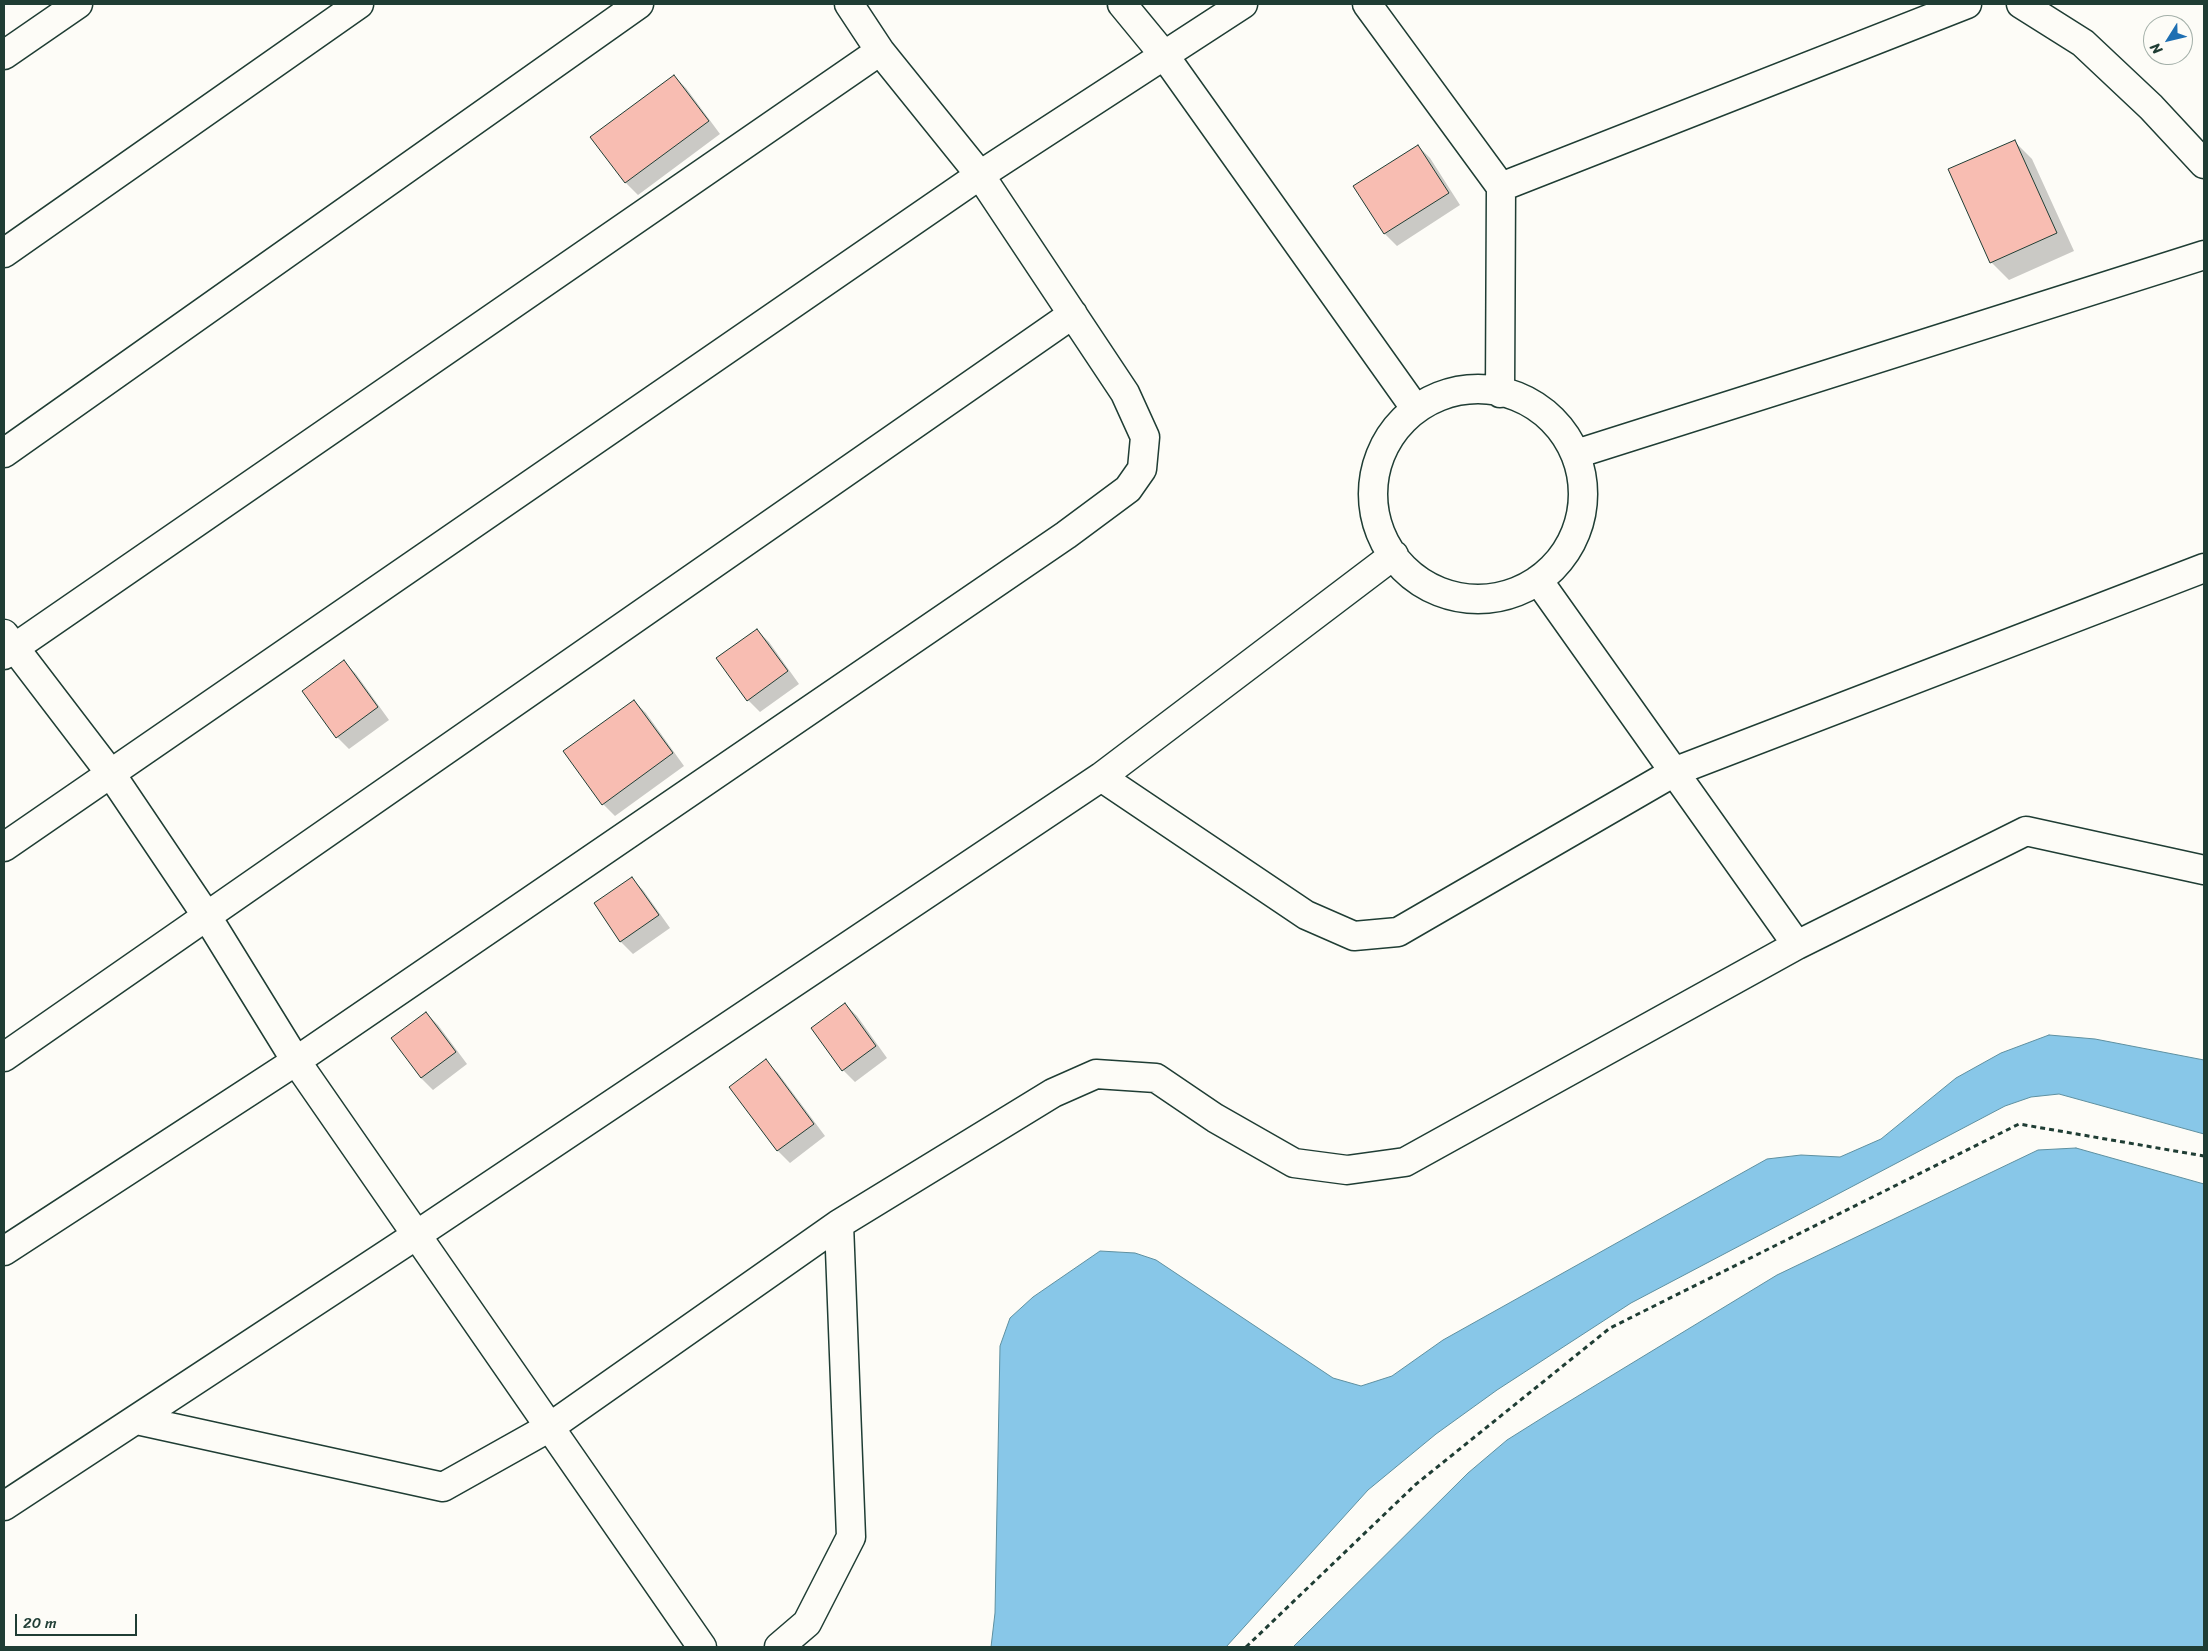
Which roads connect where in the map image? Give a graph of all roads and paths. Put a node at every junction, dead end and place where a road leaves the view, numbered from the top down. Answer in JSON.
{"nodes":[{"id":1,"x":78,"y":4,"type":"edge"},
{"id":2,"x":359,"y":4,"type":"edge"},
{"id":3,"x":640,"y":4,"type":"edge"},
{"id":4,"x":848,"y":4,"type":"edge"},
{"id":5,"x":1122,"y":4,"type":"edge"},
{"id":6,"x":1242,"y":4,"type":"edge"},
{"id":7,"x":1367,"y":4,"type":"edge"},
{"id":8,"x":1967,"y":4,"type":"edge"},
{"id":9,"x":2020,"y":4,"type":"edge"},
{"id":10,"x":880,"y":51,"type":"junction"},
{"id":11,"x":4,"y":55,"type":"edge"},
{"id":12,"x":1164,"y":55,"type":"junction"},
{"id":13,"x":2204,"y":164,"type":"edge"},
{"id":14,"x":980,"y":175,"type":"junction"},
{"id":15,"x":1501,"y":188,"type":"junction"},
{"id":16,"x":4,"y":254,"type":"edge"},
{"id":17,"x":2204,"y":255,"type":"edge"},
{"id":18,"x":1073,"y":314,"type":"junction"},
{"id":19,"x":1500,"y":393,"type":"junction"},
{"id":20,"x":1415,"y":408,"type":"junction"},
{"id":21,"x":4,"y":453,"type":"edge"},
{"id":22,"x":1576,"y":454,"type":"junction"},
{"id":23,"x":1394,"y":555,"type":"junction"},
{"id":24,"x":2204,"y":568,"type":"edge"},
{"id":25,"x":1538,"y":580,"type":"junction"},
{"id":26,"x":7,"y":645,"type":"edge"},
{"id":27,"x":1676,"y":771,"type":"junction"},
{"id":28,"x":111,"y":774,"type":"junction"},
{"id":29,"x":1101,"y":777,"type":"junction"},
{"id":30,"x":4,"y":847,"type":"edge"},
{"id":31,"x":2204,"y":870,"type":"edge"},
{"id":32,"x":206,"y":915,"type":"junction"},
{"id":33,"x":1797,"y":945,"type":"junction"},
{"id":34,"x":4,"y":1057,"type":"edge"},
{"id":35,"x":296,"y":1061,"type":"junction"},
{"id":36,"x":2204,"y":1156,"type":"edge"},
{"id":37,"x":839,"y":1224,"type":"junction"},
{"id":38,"x":418,"y":1234,"type":"junction"},
{"id":39,"x":4,"y":1251,"type":"edge"},
{"id":40,"x":137,"y":1420,"type":"junction"},
{"id":41,"x":550,"y":1426,"type":"junction"},
{"id":42,"x":4,"y":1506,"type":"edge"},
{"id":43,"x":702,"y":1647,"type":"edge"},
{"id":44,"x":779,"y":1647,"type":"edge"},
{"id":45,"x":1246,"y":1647,"type":"edge"}],
"edges":[{"from":1,"to":11,"type":"street"},
{"from":2,"to":16,"type":"street"},
{"from":3,"to":21,"type":"street"},
{"from":4,"to":10,"type":"street"},
{"from":5,"to":12,"type":"street"},
{"from":6,"to":12,"type":"street"},
{"from":7,"to":15,"type":"street"},
{"from":8,"to":15,"type":"street"},
{"from":9,"to":13,"type":"street"},
{"from":10,"to":14,"type":"street"},
{"from":10,"to":26,"type":"street"},
{"from":12,"to":14,"type":"street"},
{"from":12,"to":20,"type":"street"},
{"from":14,"to":18,"type":"street"},
{"from":14,"to":28,"type":"street"},
{"from":15,"to":19,"type":"street"},
{"from":17,"to":22,"type":"street"},
{"from":18,"to":32,"type":"street"},
{"from":18,"to":35,"type":"street"},
{"from":19,"to":20,"type":"street"},
{"from":19,"to":22,"type":"street"},
{"from":20,"to":23,"type":"street"},
{"from":22,"to":25,"type":"street"},
{"from":23,"to":25,"type":"street"},
{"from":23,"to":29,"type":"street"},
{"from":24,"to":27,"type":"street"},
{"from":25,"to":27,"type":"street"},
{"from":26,"to":28,"type":"street"},
{"from":27,"to":29,"type":"street"},
{"from":27,"to":33,"type":"street"},
{"from":28,"to":30,"type":"street"},
{"from":28,"to":32,"type":"street"},
{"from":29,"to":38,"type":"street"},
{"from":31,"to":33,"type":"street"},
{"from":32,"to":34,"type":"street"},
{"from":32,"to":35,"type":"street"},
{"from":33,"to":37,"type":"street"},
{"from":35,"to":38,"type":"street"},
{"from":35,"to":39,"type":"street"},
{"from":36,"to":45,"type":"path"},
{"from":37,"to":41,"type":"street"},
{"from":37,"to":44,"type":"street"},
{"from":38,"to":40,"type":"street"},
{"from":38,"to":41,"type":"street"},
{"from":40,"to":41,"type":"street"},
{"from":40,"to":42,"type":"street"},
{"from":41,"to":43,"type":"street"}]}
